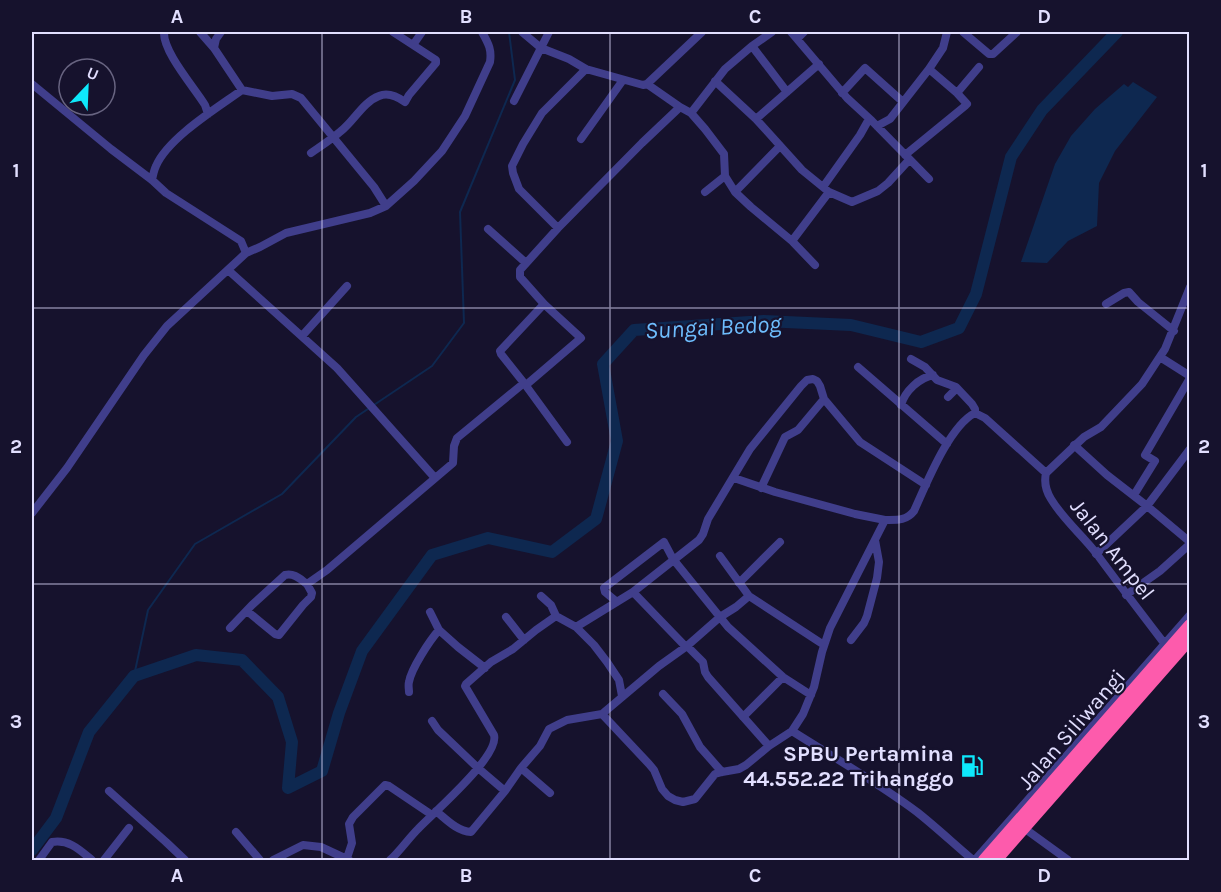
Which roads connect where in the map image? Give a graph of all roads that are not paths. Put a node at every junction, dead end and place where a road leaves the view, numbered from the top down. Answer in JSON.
{"nodes":[{"id":1,"x":164,"y":32,"type":"edge"},
{"id":2,"x":200,"y":32,"type":"edge"},
{"id":3,"x":221,"y":32,"type":"edge"},
{"id":4,"x":393,"y":32,"type":"edge"},
{"id":5,"x":422,"y":32,"type":"edge"},
{"id":6,"x":482,"y":32,"type":"edge"},
{"id":7,"x":522,"y":32,"type":"edge"},
{"id":8,"x":549,"y":32,"type":"edge"},
{"id":9,"x":702,"y":32,"type":"edge"},
{"id":10,"x":772,"y":32,"type":"edge"},
{"id":11,"x":791,"y":32,"type":"edge"},
{"id":12,"x":804,"y":32,"type":"edge"},
{"id":13,"x":947,"y":32,"type":"edge"},
{"id":14,"x":963,"y":32,"type":"edge"},
{"id":15,"x":1017,"y":32,"type":"edge"},
{"id":16,"x":797,"y":39,"type":"junction"},
{"id":17,"x":413,"y":45,"type":"junction"},
{"id":18,"x":752,"y":46,"type":"junction"},
{"id":19,"x":214,"y":48,"type":"junction"},
{"id":20,"x":541,"y":48,"type":"junction"},
{"id":21,"x":819,"y":64,"type":"junction"},
{"id":22,"x":979,"y":67,"type":"dead end"},
{"id":23,"x":586,"y":69,"type":"junction"},
{"id":24,"x":929,"y":69,"type":"junction"},
{"id":25,"x":623,"y":80,"type":"junction"},
{"id":26,"x":715,"y":81,"type":"junction"},
{"id":27,"x":32,"y":84,"type":"edge"},
{"id":28,"x":647,"y":84,"type":"junction"},
{"id":29,"x":242,"y":90,"type":"junction"},
{"id":30,"x":787,"y":92,"type":"junction"},
{"id":31,"x":842,"y":93,"type":"junction"},
{"id":32,"x":957,"y":93,"type":"junction"},
{"id":33,"x":514,"y":101,"type":"dead end"},
{"id":34,"x":903,"y":102,"type":"junction"},
{"id":35,"x":680,"y":107,"type":"junction"},
{"id":36,"x":691,"y":112,"type":"junction"},
{"id":37,"x":208,"y":114,"type":"junction"},
{"id":38,"x":756,"y":118,"type":"junction"},
{"id":39,"x":869,"y":119,"type":"junction"},
{"id":40,"x":877,"y":126,"type":"junction"},
{"id":41,"x":334,"y":136,"type":"junction"},
{"id":42,"x":581,"y":139,"type":"dead end"},
{"id":43,"x":780,"y":146,"type":"junction"},
{"id":44,"x":311,"y":153,"type":"dead end"},
{"id":45,"x":907,"y":158,"type":"junction"},
{"id":46,"x":725,"y":176,"type":"junction"},
{"id":47,"x":928,"y":179,"type":"dead end"},
{"id":48,"x":152,"y":180,"type":"junction"},
{"id":49,"x":826,"y":190,"type":"junction"},
{"id":50,"x":705,"y":192,"type":"dead end"},
{"id":51,"x":735,"y":192,"type":"junction"},
{"id":52,"x":384,"y":203,"type":"junction"},
{"id":53,"x":558,"y":228,"type":"junction"},
{"id":54,"x":488,"y":229,"type":"dead end"},
{"id":55,"x":792,"y":241,"type":"junction"},
{"id":56,"x":246,"y":253,"type":"junction"},
{"id":57,"x":526,"y":263,"type":"junction"},
{"id":58,"x":815,"y":265,"type":"dead end"},
{"id":59,"x":228,"y":270,"type":"junction"},
{"id":60,"x":347,"y":286,"type":"dead end"},
{"id":61,"x":1190,"y":287,"type":"edge"},
{"id":62,"x":544,"y":304,"type":"junction"},
{"id":63,"x":1106,"y":304,"type":"dead end"},
{"id":64,"x":1180,"y":310,"type":"junction"},
{"id":65,"x":1190,"y":316,"type":"edge"},
{"id":66,"x":1174,"y":331,"type":"junction"},
{"id":67,"x":302,"y":336,"type":"junction"},
{"id":68,"x":1160,"y":357,"type":"junction"},
{"id":69,"x":910,"y":359,"type":"dead end"},
{"id":70,"x":858,"y":367,"type":"dead end"},
{"id":71,"x":933,"y":375,"type":"junction"},
{"id":72,"x":1190,"y":377,"type":"edge"},
{"id":73,"x":525,"y":384,"type":"junction"},
{"id":74,"x":957,"y":388,"type":"junction"},
{"id":75,"x":948,"y":397,"type":"dead end"},
{"id":76,"x":824,"y":399,"type":"junction"},
{"id":77,"x":902,"y":405,"type":"junction"},
{"id":78,"x":975,"y":413,"type":"junction"},
{"id":79,"x":567,"y":442,"type":"dead end"},
{"id":80,"x":947,"y":444,"type":"junction"},
{"id":81,"x":1074,"y":445,"type":"junction"},
{"id":82,"x":1190,"y":449,"type":"edge"},
{"id":83,"x":1046,"y":473,"type":"junction"},
{"id":84,"x":435,"y":478,"type":"junction"},
{"id":85,"x":734,"y":478,"type":"junction"},
{"id":86,"x":926,"y":485,"type":"junction"},
{"id":87,"x":761,"y":488,"type":"junction"},
{"id":88,"x":1134,"y":495,"type":"junction"},
{"id":89,"x":1147,"y":506,"type":"junction"},
{"id":90,"x":32,"y":513,"type":"edge"},
{"id":91,"x":885,"y":520,"type":"junction"},
{"id":92,"x":875,"y":540,"type":"junction"},
{"id":93,"x":780,"y":542,"type":"dead end"},
{"id":94,"x":1190,"y":543,"type":"edge"},
{"id":95,"x":1096,"y":554,"type":"junction"},
{"id":96,"x":720,"y":556,"type":"dead end"},
{"id":97,"x":673,"y":559,"type":"junction"},
{"id":98,"x":739,"y":583,"type":"junction"},
{"id":99,"x":307,"y":584,"type":"junction"},
{"id":100,"x":633,"y":592,"type":"junction"},
{"id":101,"x":1126,"y":595,"type":"junction"},
{"id":102,"x":541,"y":596,"type":"dead end"},
{"id":103,"x":749,"y":596,"type":"junction"},
{"id":104,"x":617,"y":602,"type":"junction"},
{"id":105,"x":247,"y":611,"type":"junction"},
{"id":106,"x":430,"y":612,"type":"dead end"},
{"id":107,"x":1190,"y":615,"type":"edge"},
{"id":108,"x":556,"y":616,"type":"junction"},
{"id":109,"x":506,"y":617,"type":"dead end"},
{"id":110,"x":720,"y":617,"type":"junction"},
{"id":111,"x":1190,"y":625,"type":"edge"},
{"id":112,"x":576,"y":627,"type":"junction"},
{"id":113,"x":230,"y":628,"type":"dead end"},
{"id":114,"x":439,"y":630,"type":"junction"},
{"id":115,"x":524,"y":639,"type":"junction"},
{"id":116,"x":1190,"y":639,"type":"edge"},
{"id":117,"x":850,"y":640,"type":"dead end"},
{"id":118,"x":1164,"y":643,"type":"junction"},
{"id":119,"x":824,"y":645,"type":"junction"},
{"id":120,"x":1190,"y":646,"type":"edge"},
{"id":121,"x":686,"y":647,"type":"junction"},
{"id":122,"x":485,"y":668,"type":"junction"},
{"id":123,"x":783,"y":677,"type":"junction"},
{"id":124,"x":409,"y":692,"type":"dead end"},
{"id":125,"x":663,"y":694,"type":"dead end"},
{"id":126,"x":811,"y":695,"type":"junction"},
{"id":127,"x":622,"y":696,"type":"junction"},
{"id":128,"x":602,"y":714,"type":"junction"},
{"id":129,"x":743,"y":717,"type":"junction"},
{"id":130,"x":432,"y":721,"type":"dead end"},
{"id":131,"x":792,"y":731,"type":"junction"},
{"id":132,"x":769,"y":746,"type":"junction"},
{"id":133,"x":478,"y":768,"type":"junction"},
{"id":134,"x":521,"y":768,"type":"junction"},
{"id":135,"x":722,"y":772,"type":"junction"},
{"id":136,"x":110,"y":791,"type":"dead end"},
{"id":137,"x":505,"y":791,"type":"junction"},
{"id":138,"x":550,"y":794,"type":"dead end"},
{"id":139,"x":434,"y":813,"type":"junction"},
{"id":140,"x":129,"y":828,"type":"dead end"},
{"id":141,"x":1028,"y":831,"type":"junction"},
{"id":142,"x":236,"y":832,"type":"dead end"},
{"id":143,"x":348,"y":859,"type":"edge"},
{"id":144,"x":39,"y":861,"type":"edge"},
{"id":145,"x":92,"y":861,"type":"edge"},
{"id":146,"x":104,"y":861,"type":"edge"},
{"id":147,"x":185,"y":861,"type":"edge"},
{"id":148,"x":260,"y":861,"type":"edge"},
{"id":149,"x":273,"y":861,"type":"edge"},
{"id":150,"x":390,"y":861,"type":"edge"},
{"id":151,"x":974,"y":861,"type":"edge"},
{"id":152,"x":984,"y":861,"type":"edge"},
{"id":153,"x":996,"y":861,"type":"edge"},
{"id":154,"x":1003,"y":861,"type":"edge"},
{"id":155,"x":1068,"y":861,"type":"edge"}],
"edges":[{"from":1,"to":37,"type":"street"},
{"from":2,"to":19,"type":"street"},
{"from":3,"to":19,"type":"street"},
{"from":4,"to":17,"type":"street"},
{"from":5,"to":17,"type":"street"},
{"from":6,"to":52,"type":"street"},
{"from":7,"to":20,"type":"street"},
{"from":8,"to":20,"type":"street"},
{"from":9,"to":28,"type":"street"},
{"from":10,"to":18,"type":"street"},
{"from":11,"to":16,"type":"street"},
{"from":12,"to":16,"type":"street"},
{"from":13,"to":24,"type":"street"},
{"from":14,"to":15,"type":"street"},
{"from":16,"to":21,"type":"street"},
{"from":17,"to":41,"type":"street"},
{"from":18,"to":26,"type":"street"},
{"from":18,"to":30,"type":"street"},
{"from":19,"to":29,"type":"street"},
{"from":20,"to":23,"type":"street"},
{"from":20,"to":33,"type":"street"},
{"from":21,"to":30,"type":"street"},
{"from":21,"to":31,"type":"street"},
{"from":22,"to":32,"type":"street"},
{"from":23,"to":25,"type":"street"},
{"from":23,"to":53,"type":"street"},
{"from":24,"to":32,"type":"street"},
{"from":24,"to":34,"type":"street"},
{"from":25,"to":28,"type":"street"},
{"from":25,"to":42,"type":"street"},
{"from":26,"to":36,"type":"street"},
{"from":26,"to":38,"type":"street"},
{"from":27,"to":48,"type":"street"},
{"from":28,"to":35,"type":"street"},
{"from":29,"to":37,"type":"street"},
{"from":29,"to":41,"type":"street"},
{"from":30,"to":38,"type":"street"},
{"from":31,"to":34,"type":"street"},
{"from":31,"to":39,"type":"street"},
{"from":32,"to":45,"type":"street"},
{"from":34,"to":40,"type":"street"},
{"from":35,"to":36,"type":"street"},
{"from":35,"to":53,"type":"street"},
{"from":36,"to":46,"type":"street"},
{"from":37,"to":48,"type":"street"},
{"from":38,"to":43,"type":"street"},
{"from":39,"to":40,"type":"street"},
{"from":39,"to":49,"type":"street"},
{"from":40,"to":45,"type":"street"},
{"from":41,"to":44,"type":"street"},
{"from":41,"to":52,"type":"street"},
{"from":43,"to":49,"type":"street"},
{"from":43,"to":51,"type":"street"},
{"from":45,"to":47,"type":"street"},
{"from":45,"to":49,"type":"street"},
{"from":46,"to":50,"type":"street"},
{"from":46,"to":51,"type":"street"},
{"from":48,"to":56,"type":"street"},
{"from":49,"to":55,"type":"street"},
{"from":51,"to":55,"type":"street"},
{"from":52,"to":56,"type":"street"},
{"from":53,"to":57,"type":"street"},
{"from":54,"to":57,"type":"street"},
{"from":55,"to":58,"type":"street"},
{"from":56,"to":59,"type":"street"},
{"from":57,"to":62,"type":"street"},
{"from":59,"to":67,"type":"street"},
{"from":59,"to":90,"type":"street"},
{"from":60,"to":67,"type":"street"},
{"from":61,"to":64,"type":"street"},
{"from":62,"to":73,"type":"street"},
{"from":62,"to":73,"type":"street"},
{"from":63,"to":66,"type":"street"},
{"from":64,"to":65,"type":"street"},
{"from":64,"to":66,"type":"street"},
{"from":66,"to":68,"type":"street"},
{"from":67,"to":84,"type":"street"},
{"from":68,"to":72,"type":"street"},
{"from":68,"to":81,"type":"street"},
{"from":69,"to":71,"type":"street"},
{"from":70,"to":77,"type":"street"},
{"from":71,"to":74,"type":"street"},
{"from":71,"to":77,"type":"street"},
{"from":72,"to":88,"type":"street"},
{"from":73,"to":79,"type":"street"},
{"from":73,"to":84,"type":"street"},
{"from":74,"to":75,"type":"street"},
{"from":74,"to":78,"type":"street"},
{"from":76,"to":85,"type":"street"},
{"from":76,"to":86,"type":"street"},
{"from":76,"to":87,"type":"street"},
{"from":77,"to":80,"type":"street"},
{"from":78,"to":80,"type":"street"},
{"from":78,"to":83,"type":"street"},
{"from":80,"to":86,"type":"street"},
{"from":81,"to":83,"type":"street"},
{"from":81,"to":88,"type":"street"},
{"from":82,"to":89,"type":"street"},
{"from":83,"to":95,"type":"street","name":"Jalan Ampel"},
{"from":84,"to":99,"type":"street"},
{"from":85,"to":87,"type":"street"},
{"from":85,"to":97,"type":"street"},
{"from":86,"to":91,"type":"street"},
{"from":87,"to":91,"type":"street"},
{"from":88,"to":89,"type":"street"},
{"from":89,"to":94,"type":"street"},
{"from":89,"to":95,"type":"street"},
{"from":91,"to":92,"type":"street"},
{"from":92,"to":117,"type":"street"},
{"from":92,"to":119,"type":"street"},
{"from":93,"to":98,"type":"street"},
{"from":94,"to":101,"type":"street"},
{"from":95,"to":101,"type":"street","name":"Jalan Ampel"},
{"from":96,"to":98,"type":"street"},
{"from":97,"to":100,"type":"street"},
{"from":97,"to":104,"type":"street"},
{"from":97,"to":110,"type":"street"},
{"from":98,"to":103,"type":"street"},
{"from":99,"to":105,"type":"street"},
{"from":99,"to":105,"type":"street"},
{"from":100,"to":104,"type":"street"},
{"from":100,"to":121,"type":"street"},
{"from":101,"to":118,"type":"street","name":"Jalan Ampel"},
{"from":102,"to":108,"type":"street"},
{"from":103,"to":110,"type":"street"},
{"from":103,"to":119,"type":"street"},
{"from":104,"to":112,"type":"street"},
{"from":105,"to":113,"type":"street"},
{"from":106,"to":114,"type":"street"},
{"from":107,"to":118,"type":"street"},
{"from":108,"to":112,"type":"street"},
{"from":108,"to":115,"type":"street"},
{"from":109,"to":115,"type":"street"},
{"from":110,"to":121,"type":"street"},
{"from":110,"to":123,"type":"street"},
{"from":111,"to":152,"type":"highway","name":"Jalan Siliwangi"},
{"from":112,"to":127,"type":"street"},
{"from":114,"to":122,"type":"street"},
{"from":114,"to":124,"type":"street"},
{"from":115,"to":122,"type":"street"},
{"from":116,"to":153,"type":"highway","name":"Jalan Siliwangi"},
{"from":118,"to":151,"type":"street"},
{"from":119,"to":126,"type":"street"},
{"from":120,"to":141,"type":"street"},
{"from":121,"to":127,"type":"street"},
{"from":121,"to":129,"type":"street"},
{"from":122,"to":133,"type":"street"},
{"from":123,"to":126,"type":"street"},
{"from":123,"to":129,"type":"street"},
{"from":125,"to":135,"type":"street"},
{"from":126,"to":131,"type":"street"},
{"from":127,"to":128,"type":"street"},
{"from":128,"to":134,"type":"street"},
{"from":128,"to":135,"type":"street"},
{"from":129,"to":132,"type":"street"},
{"from":130,"to":133,"type":"street"},
{"from":131,"to":132,"type":"street"},
{"from":131,"to":151,"type":"street"},
{"from":132,"to":135,"type":"street"},
{"from":133,"to":137,"type":"street"},
{"from":133,"to":139,"type":"street"},
{"from":134,"to":137,"type":"street"},
{"from":134,"to":138,"type":"street"},
{"from":136,"to":147,"type":"street"},
{"from":137,"to":139,"type":"street"},
{"from":139,"to":143,"type":"street"},
{"from":139,"to":150,"type":"street"},
{"from":140,"to":146,"type":"street"},
{"from":141,"to":154,"type":"street"},
{"from":141,"to":155,"type":"street"},
{"from":142,"to":148,"type":"street"},
{"from":143,"to":149,"type":"street"},
{"from":144,"to":145,"type":"street"}]}
